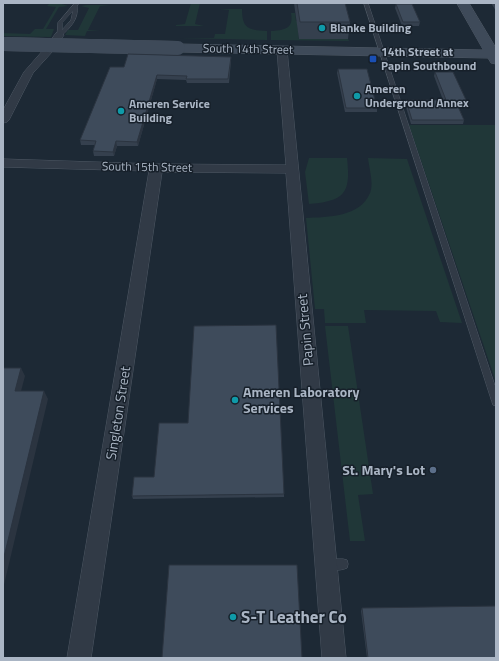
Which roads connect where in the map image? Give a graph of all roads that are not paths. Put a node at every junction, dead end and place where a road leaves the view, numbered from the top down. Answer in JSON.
{"nodes":[{"id":1,"x":366,"y":3,"type":"edge"},
{"id":2,"x":463,"y":3,"type":"edge"},
{"id":3,"x":76,"y":5,"type":"edge"},
{"id":4,"x":59,"y":35,"type":"junction"},
{"id":5,"x":3,"y":44,"type":"edge"},
{"id":6,"x":282,"y":50,"type":"junction"},
{"id":7,"x":382,"y":52,"type":"junction"},
{"id":8,"x":495,"y":55,"type":"edge"},
{"id":9,"x":3,"y":120,"type":"edge"},
{"id":10,"x":3,"y":163,"type":"edge"},
{"id":11,"x":156,"y":168,"type":"junction"},
{"id":12,"x":292,"y":169,"type":"junction"},
{"id":13,"x":496,"y":402,"type":"edge"},
{"id":14,"x":326,"y":564,"type":"junction"},
{"id":15,"x":343,"y":564,"type":"dead end"},
{"id":16,"x":79,"y":658,"type":"edge"},
{"id":17,"x":334,"y":658,"type":"edge"}],
"edges":[{"from":1,"to":7,"type":"lane"},
{"from":2,"to":8,"type":"main road"},
{"from":3,"to":4,"type":"lane"},
{"from":3,"to":4,"type":"lane"},
{"from":4,"to":9,"type":"street"},
{"from":5,"to":6,"type":"main road","name":"South 14th Street","bridge":true},
{"from":6,"to":7,"type":"main road","name":"South 14th Street"},
{"from":6,"to":12,"type":"street","name":"Papin Street"},
{"from":7,"to":8,"type":"main road","name":"South 14th Street"},
{"from":7,"to":13,"type":"lane"},
{"from":10,"to":11,"type":"street","name":"South 15th Street"},
{"from":11,"to":12,"type":"street","name":"South 15th Street"},
{"from":11,"to":16,"type":"street","name":"Singleton Street"},
{"from":12,"to":14,"type":"street","name":"Papin Street"},
{"from":14,"to":15,"type":"lane"},
{"from":14,"to":17,"type":"street","name":"Papin Street"}]}
